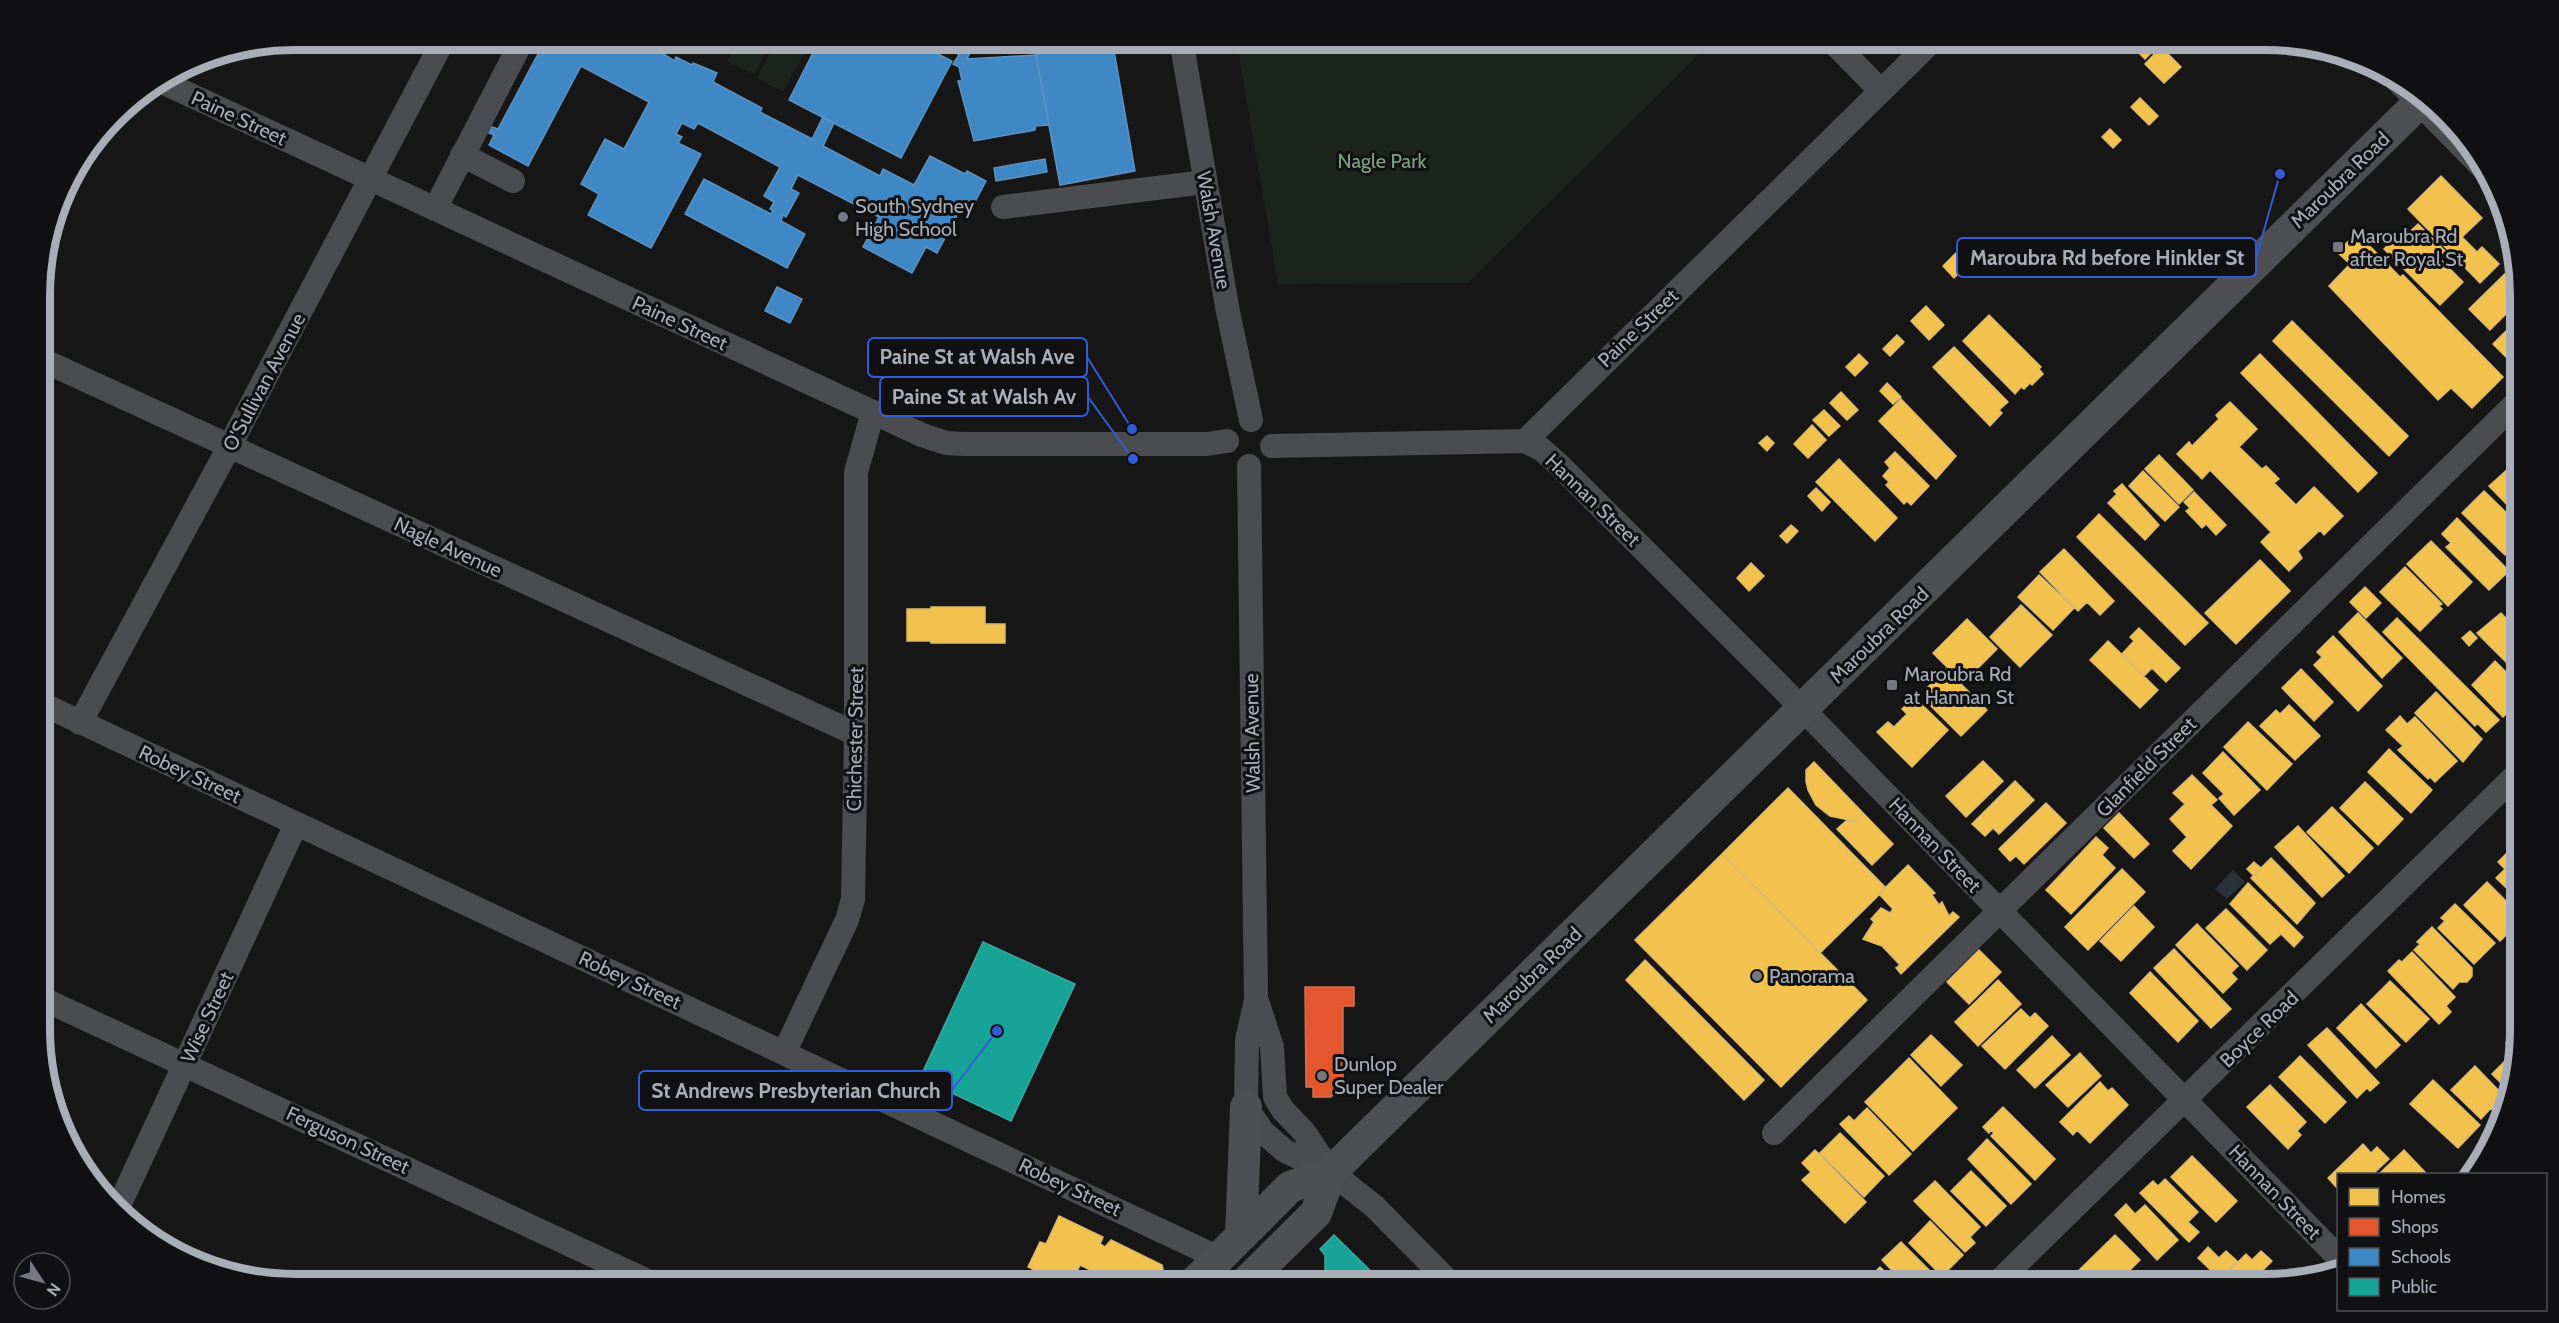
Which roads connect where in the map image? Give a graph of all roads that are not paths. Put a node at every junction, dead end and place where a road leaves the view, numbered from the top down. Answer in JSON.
{"nodes":[{"id":1,"x":438,"y":50,"type":"edge"},
{"id":2,"x":517,"y":50,"type":"edge"},
{"id":3,"x":1183,"y":50,"type":"edge"},
{"id":4,"x":1841,"y":50,"type":"edge"},
{"id":5,"x":1923,"y":50,"type":"edge"},
{"id":6,"x":168,"y":85,"type":"edge"},
{"id":7,"x":1881,"y":91,"type":"junction"},
{"id":8,"x":2418,"y":104,"type":"edge"},
{"id":9,"x":462,"y":155,"type":"junction"},
{"id":10,"x":371,"y":179,"type":"junction"},
{"id":11,"x":513,"y":181,"type":"dead end"},
{"id":12,"x":1205,"y":182,"type":"junction"},
{"id":13,"x":1003,"y":207,"type":"dead end"},
{"id":14,"x":435,"y":209,"type":"junction"},
{"id":15,"x":50,"y":364,"type":"edge"},
{"id":16,"x":2510,"y":409,"type":"edge"},
{"id":17,"x":873,"y":412,"type":"junction"},
{"id":18,"x":1251,"y":420,"type":"junction"},
{"id":19,"x":1227,"y":441,"type":"junction"},
{"id":20,"x":1525,"y":441,"type":"junction"},
{"id":21,"x":1272,"y":446,"type":"junction"},
{"id":22,"x":229,"y":447,"type":"junction"},
{"id":23,"x":1249,"y":466,"type":"junction"},
{"id":24,"x":50,"y":708,"type":"edge"},
{"id":25,"x":1803,"y":709,"type":"junction"},
{"id":26,"x":80,"y":723,"type":"junction"},
{"id":27,"x":856,"y":734,"type":"junction"},
{"id":28,"x":2510,"y":781,"type":"edge"},
{"id":29,"x":296,"y":824,"type":"junction"},
{"id":30,"x":1999,"y":912,"type":"junction"},
{"id":31,"x":1256,"y":1000,"type":"junction"},
{"id":32,"x":50,"y":1002,"type":"edge"},
{"id":33,"x":784,"y":1053,"type":"junction"},
{"id":34,"x":184,"y":1066,"type":"junction"},
{"id":35,"x":2185,"y":1100,"type":"junction"},
{"id":36,"x":1246,"y":1107,"type":"junction"},
{"id":37,"x":1774,"y":1133,"type":"dead end"},
{"id":38,"x":1331,"y":1172,"type":"junction"},
{"id":39,"x":121,"y":1202,"type":"edge"},
{"id":40,"x":1241,"y":1236,"type":"junction"},
{"id":41,"x":2337,"y":1256,"type":"edge"},
{"id":42,"x":1219,"y":1258,"type":"junction"},
{"id":43,"x":633,"y":1274,"type":"edge"},
{"id":44,"x":1203,"y":1274,"type":"edge"},
{"id":45,"x":1254,"y":1274,"type":"edge"},
{"id":46,"x":1440,"y":1274,"type":"edge"},
{"id":47,"x":2006,"y":1274,"type":"edge"}],
"edges":[{"from":1,"to":10,"type":"street","name":"O'Sullivan Avenue"},
{"from":2,"to":9,"type":"street"},
{"from":3,"to":12,"type":"street","name":"Walsh Avenue"},
{"from":4,"to":7,"type":"street"},
{"from":5,"to":7,"type":"street","name":"Paine Street"},
{"from":6,"to":10,"type":"street","name":"Paine Street"},
{"from":7,"to":20,"type":"street","name":"Paine Street"},
{"from":8,"to":25,"type":"main road","name":"Maroubra Road"},
{"from":9,"to":11,"type":"street"},
{"from":9,"to":14,"type":"street"},
{"from":10,"to":14,"type":"street","name":"Paine Street"},
{"from":10,"to":22,"type":"street","name":"O'Sullivan Avenue"},
{"from":12,"to":13,"type":"street"},
{"from":12,"to":18,"type":"street","name":"Walsh Avenue"},
{"from":14,"to":17,"type":"street","name":"Paine Street"},
{"from":15,"to":22,"type":"street","name":"Nagle Avenue"},
{"from":16,"to":30,"type":"street","name":"Glanfield Street"},
{"from":17,"to":19,"type":"street","name":"Paine Street"},
{"from":17,"to":27,"type":"street","name":"Chichester Street"},
{"from":18,"to":19,"type":"street"},
{"from":18,"to":21,"type":"street"},
{"from":19,"to":23,"type":"street"},
{"from":20,"to":21,"type":"street"},
{"from":20,"to":25,"type":"street","name":"Hannan Street"},
{"from":21,"to":23,"type":"street"},
{"from":22,"to":26,"type":"street","name":"O'Sullivan Avenue"},
{"from":22,"to":27,"type":"street","name":"Nagle Avenue"},
{"from":23,"to":31,"type":"street","name":"Walsh Avenue"},
{"from":24,"to":26,"type":"street","name":"Robey Street"},
{"from":25,"to":30,"type":"street","name":"Hannan Street"},
{"from":25,"to":38,"type":"main road","name":"Maroubra Road"},
{"from":26,"to":29,"type":"street","name":"Robey Street"},
{"from":27,"to":33,"type":"street","name":"Chichester Street"},
{"from":28,"to":35,"type":"street","name":"Boyce Road"},
{"from":29,"to":33,"type":"street","name":"Robey Street"},
{"from":29,"to":34,"type":"street","name":"Wise Street"},
{"from":30,"to":35,"type":"street","name":"Hannan Street"},
{"from":30,"to":37,"type":"street","name":"Glanfield Street"},
{"from":31,"to":36,"type":"street","name":"Walsh Avenue"},
{"from":31,"to":38,"type":"street","name":"Walsh Avenue"},
{"from":32,"to":34,"type":"street","name":"Ferguson Street"},
{"from":33,"to":42,"type":"street","name":"Robey Street"},
{"from":34,"to":39,"type":"street","name":"Wise Street"},
{"from":34,"to":43,"type":"street","name":"Ferguson Street"},
{"from":35,"to":41,"type":"street","name":"Hannan Street"},
{"from":35,"to":47,"type":"street","name":"Boyce Road"},
{"from":36,"to":38,"type":"street"},
{"from":36,"to":40,"type":"main road"},
{"from":38,"to":40,"type":"main road","name":"Maroubra Road"},
{"from":38,"to":45,"type":"main road","name":"Maroubra Road"},
{"from":38,"to":46,"type":"street"},
{"from":40,"to":42,"type":"main road","name":"Maroubra Road"},
{"from":42,"to":44,"type":"main road","name":"Maroubra Road"}]}
